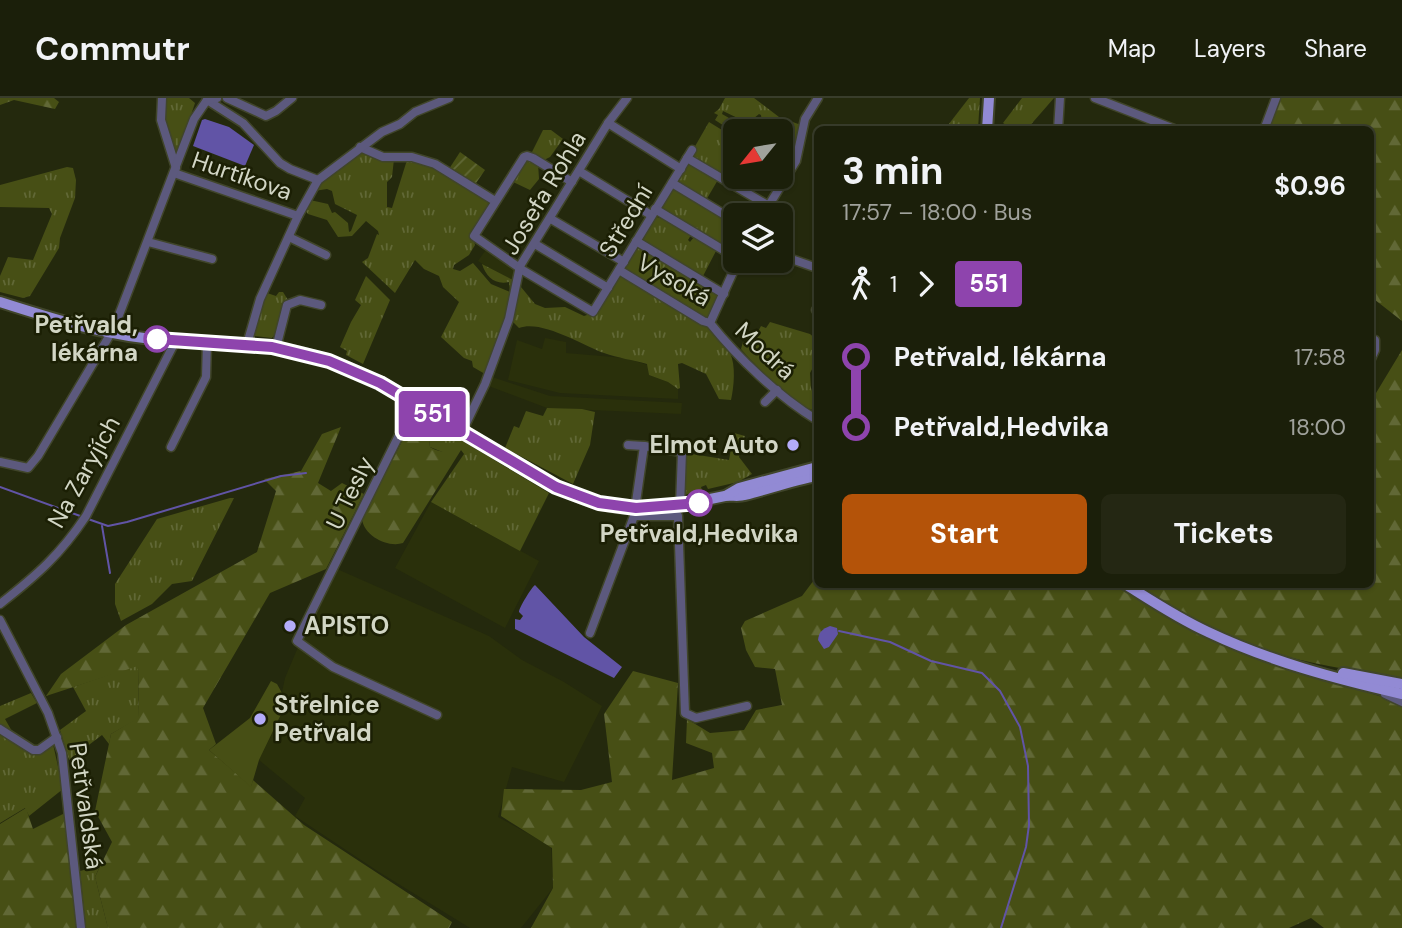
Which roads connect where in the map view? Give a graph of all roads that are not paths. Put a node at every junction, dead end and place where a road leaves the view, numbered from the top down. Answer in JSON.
{"nodes":[{"id":1,"x":162,"y":98,"type":"edge"},
{"id":2,"x":217,"y":98,"type":"edge"},
{"id":3,"x":227,"y":98,"type":"edge"},
{"id":4,"x":292,"y":98,"type":"edge"},
{"id":5,"x":449,"y":98,"type":"edge"},
{"id":6,"x":627,"y":98,"type":"edge"},
{"id":7,"x":818,"y":98,"type":"edge"},
{"id":8,"x":989,"y":98,"type":"edge"},
{"id":9,"x":1060,"y":98,"type":"edge"},
{"id":10,"x":1095,"y":98,"type":"edge"},
{"id":11,"x":1276,"y":98,"type":"edge"},
{"id":12,"x":202,"y":101,"type":"edge"},
{"id":13,"x":1153,"y":120,"type":"junction"},
{"id":14,"x":608,"y":124,"type":"junction"},
{"id":15,"x":986,"y":126,"type":"edge"},
{"id":16,"x":1058,"y":126,"type":"edge"},
{"id":17,"x":1151,"y":126,"type":"edge"},
{"id":18,"x":1167,"y":126,"type":"edge"},
{"id":19,"x":1266,"y":126,"type":"edge"},
{"id":20,"x":360,"y":147,"type":"junction"},
{"id":21,"x":681,"y":169,"type":"junction"},
{"id":22,"x":175,"y":170,"type":"junction"},
{"id":23,"x":579,"y":172,"type":"junction"},
{"id":24,"x":318,"y":180,"type":"junction"},
{"id":25,"x":572,"y":182,"type":"junction"},
{"id":26,"x":672,"y":183,"type":"junction"},
{"id":27,"x":495,"y":201,"type":"junction"},
{"id":28,"x":764,"y":203,"type":"edge"},
{"id":29,"x":771,"y":203,"type":"edge"},
{"id":30,"x":653,"y":212,"type":"junction"},
{"id":31,"x":723,"y":214,"type":"edge"},
{"id":32,"x":298,"y":216,"type":"junction"},
{"id":33,"x":551,"y":219,"type":"junction"},
{"id":34,"x":289,"y":237,"type":"junction"},
{"id":35,"x":636,"y":241,"type":"junction"},
{"id":36,"x":148,"y":242,"type":"junction"},
{"id":37,"x":536,"y":244,"type":"junction"},
{"id":38,"x":723,"y":252,"type":"edge"},
{"id":39,"x":326,"y":255,"type":"dead end"},
{"id":40,"x":212,"y":259,"type":"dead end"},
{"id":41,"x":793,"y":260,"type":"edge"},
{"id":42,"x":621,"y":266,"type":"junction"},
{"id":43,"x":520,"y":267,"type":"junction"},
{"id":44,"x":814,"y":267,"type":"edge"},
{"id":45,"x":731,"y":273,"type":"edge"},
{"id":46,"x":608,"y":288,"type":"junction"},
{"id":47,"x":724,"y":294,"type":"junction"},
{"id":48,"x":0,"y":302,"type":"edge"},
{"id":49,"x":321,"y":305,"type":"dead end"},
{"id":50,"x":710,"y":323,"type":"junction"},
{"id":51,"x":111,"y":334,"type":"junction"},
{"id":52,"x":176,"y":340,"type":"junction"},
{"id":53,"x":207,"y":342,"type":"junction"},
{"id":54,"x":247,"y":344,"type":"junction"},
{"id":55,"x":276,"y":348,"type":"junction"},
{"id":56,"x":777,"y":390,"type":"junction"},
{"id":57,"x":765,"y":402,"type":"dead end"},
{"id":58,"x":415,"y":403,"type":"junction"},
{"id":59,"x":814,"y":418,"type":"edge"},
{"id":60,"x":462,"y":432,"type":"junction"},
{"id":61,"x":628,"y":445,"type":"dead end"},
{"id":62,"x":644,"y":446,"type":"junction"},
{"id":63,"x":171,"y":447,"type":"dead end"},
{"id":64,"x":0,"y":462,"type":"edge"},
{"id":65,"x":814,"y":468,"type":"edge"},
{"id":66,"x":814,"y":477,"type":"edge"},
{"id":67,"x":727,"y":495,"type":"junction"},
{"id":68,"x":680,"y":506,"type":"junction"},
{"id":69,"x":635,"y":512,"type":"junction"},
{"id":70,"x":1132,"y":588,"type":"edge"},
{"id":71,"x":0,"y":604,"type":"edge"},
{"id":72,"x":0,"y":620,"type":"edge"},
{"id":73,"x":590,"y":633,"type":"dead end"},
{"id":74,"x":1285,"y":662,"type":"junction"},
{"id":75,"x":1402,"y":684,"type":"edge"},
{"id":76,"x":1370,"y":687,"type":"junction"},
{"id":77,"x":1402,"y":694,"type":"edge"},
{"id":78,"x":1402,"y":702,"type":"edge"},
{"id":79,"x":747,"y":706,"type":"dead end"},
{"id":80,"x":437,"y":715,"type":"dead end"},
{"id":81,"x":0,"y":729,"type":"edge"},
{"id":82,"x":57,"y":737,"type":"junction"},
{"id":83,"x":81,"y":928,"type":"edge"}],
"edges":[{"from":1,"to":22,"type":"street"},
{"from":2,"to":12,"type":"street"},
{"from":3,"to":4,"type":"street"},
{"from":5,"to":20,"type":"street"},
{"from":6,"to":14,"type":"street","name":"Josefa Rohla"},
{"from":7,"to":29,"type":"street"},
{"from":8,"to":15,"type":"main road"},
{"from":9,"to":16,"type":"street"},
{"from":10,"to":13,"type":"street"},
{"from":11,"to":19,"type":"street"},
{"from":12,"to":22,"type":"street"},
{"from":12,"to":24,"type":"street"},
{"from":13,"to":17,"type":"street"},
{"from":13,"to":18,"type":"street"},
{"from":14,"to":21,"type":"street"},
{"from":14,"to":23,"type":"street","name":"Josefa Rohla"},
{"from":20,"to":24,"type":"street"},
{"from":20,"to":27,"type":"street"},
{"from":21,"to":26,"type":"street","name":"Střední"},
{"from":21,"to":28,"type":"street","name":"Střední"},
{"from":22,"to":32,"type":"street","name":"Hurtíkova"},
{"from":22,"to":36,"type":"street"},
{"from":23,"to":25,"type":"street","name":"Josefa Rohla"},
{"from":23,"to":30,"type":"street"},
{"from":24,"to":32,"type":"street"},
{"from":25,"to":27,"type":"street"},
{"from":25,"to":33,"type":"street","name":"Josefa Rohla"},
{"from":26,"to":30,"type":"street","name":"Střední"},
{"from":26,"to":31,"type":"street"},
{"from":27,"to":43,"type":"street"},
{"from":30,"to":35,"type":"street","name":"Střední"},
{"from":30,"to":38,"type":"street"},
{"from":32,"to":34,"type":"street"},
{"from":33,"to":37,"type":"street","name":"Josefa Rohla"},
{"from":33,"to":42,"type":"street","name":"Vysoká"},
{"from":34,"to":39,"type":"street"},
{"from":34,"to":54,"type":"street"},
{"from":35,"to":42,"type":"street","name":"Střední"},
{"from":35,"to":47,"type":"street"},
{"from":36,"to":40,"type":"street"},
{"from":36,"to":51,"type":"street"},
{"from":37,"to":43,"type":"street","name":"Josefa Rohla"},
{"from":37,"to":46,"type":"street"},
{"from":41,"to":44,"type":"street"},
{"from":42,"to":46,"type":"street","name":"Střední"},
{"from":42,"to":50,"type":"street","name":"Vysoká"},
{"from":43,"to":46,"type":"street","name":"Střední"},
{"from":43,"to":60,"type":"street","name":"Josefa Rohla"},
{"from":45,"to":47,"type":"street","name":"Modrá"},
{"from":47,"to":50,"type":"street","name":"Modrá"},
{"from":48,"to":51,"type":"main road"},
{"from":49,"to":55,"type":"street"},
{"from":50,"to":56,"type":"street","name":"Modrá"},
{"from":51,"to":52,"type":"main road"},
{"from":51,"to":64,"type":"street"},
{"from":52,"to":53,"type":"main road"},
{"from":52,"to":71,"type":"street","name":"Na Zaryjích"},
{"from":53,"to":54,"type":"main road"},
{"from":53,"to":63,"type":"street"},
{"from":54,"to":55,"type":"main road"},
{"from":55,"to":58,"type":"main road"},
{"from":56,"to":57,"type":"street"},
{"from":56,"to":59,"type":"street","name":"Modrá"},
{"from":58,"to":60,"type":"main road"},
{"from":58,"to":80,"type":"street","name":"U Tesly"},
{"from":60,"to":69,"type":"main road"},
{"from":61,"to":62,"type":"street"},
{"from":62,"to":68,"type":"street"},
{"from":62,"to":69,"type":"street"},
{"from":65,"to":67,"type":"main road"},
{"from":66,"to":67,"type":"main road"},
{"from":67,"to":68,"type":"main road"},
{"from":68,"to":69,"type":"main road"},
{"from":69,"to":73,"type":"street"},
{"from":69,"to":79,"type":"street"},
{"from":70,"to":74,"type":"main road"},
{"from":72,"to":82,"type":"street","name":"Petřvaldská"},
{"from":74,"to":75,"type":"main road"},
{"from":74,"to":76,"type":"main road"},
{"from":76,"to":77,"type":"main road"},
{"from":76,"to":78,"type":"street"},
{"from":81,"to":82,"type":"street"},
{"from":82,"to":83,"type":"street","name":"Petřvaldská"}]}
